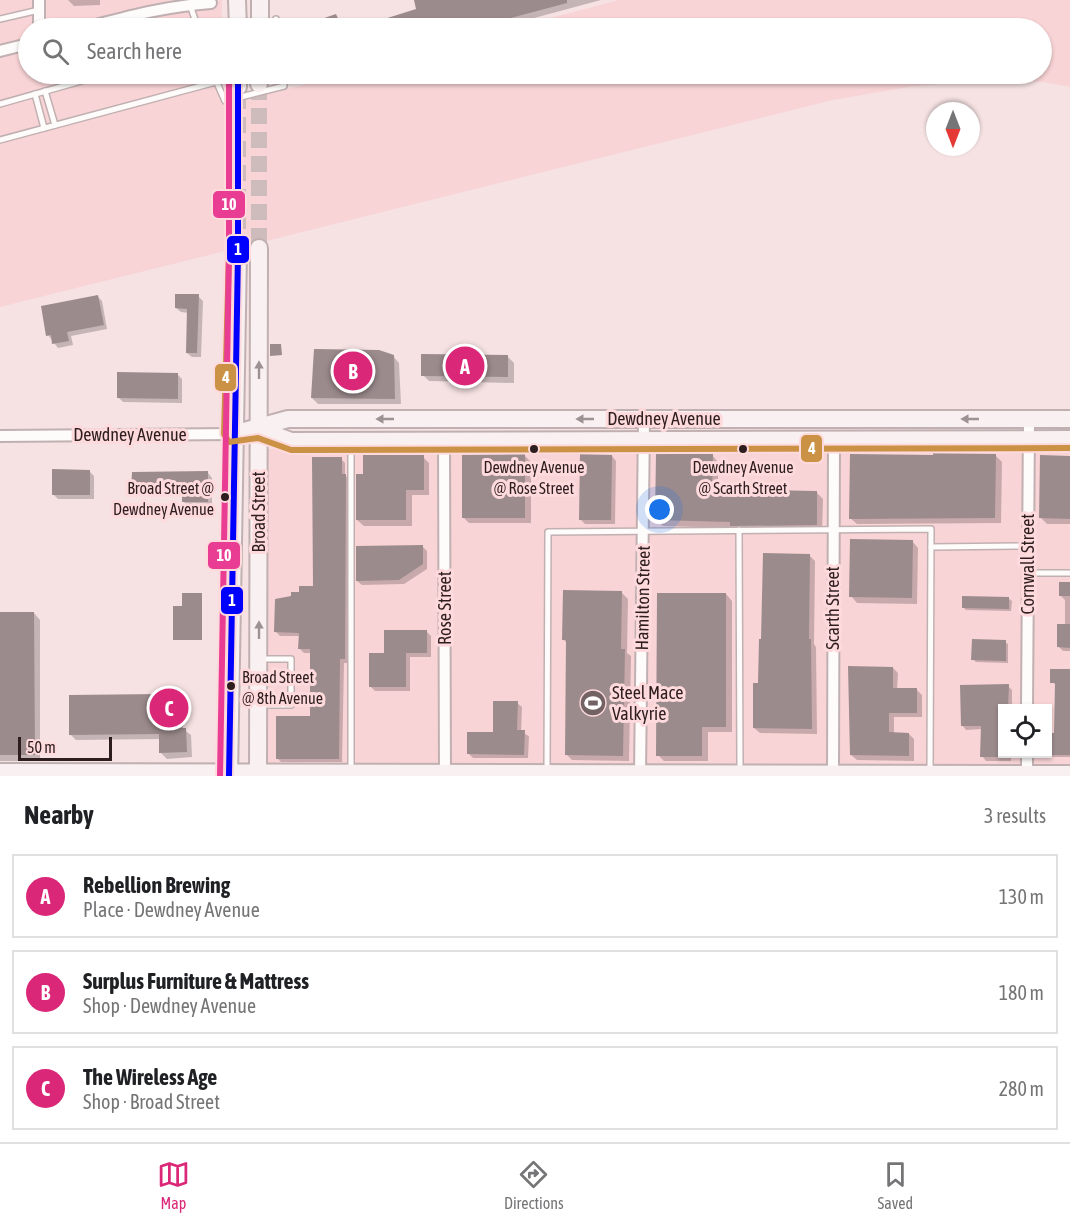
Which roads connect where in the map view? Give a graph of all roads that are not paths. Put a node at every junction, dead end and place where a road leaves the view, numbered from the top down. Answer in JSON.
{"nodes":[{"id":1,"x":237,"y":0,"type":"edge"},
{"id":2,"x":260,"y":0,"type":"edge"},
{"id":3,"x":212,"y":2,"type":"edge"},
{"id":4,"x":189,"y":4,"type":"junction"},
{"id":5,"x":39,"y":5,"type":"edge"},
{"id":6,"x":121,"y":18,"type":"edge"},
{"id":7,"x":194,"y":18,"type":"edge"},
{"id":8,"x":237,"y":18,"type":"edge"},
{"id":9,"x":260,"y":18,"type":"edge"},
{"id":10,"x":0,"y":19,"type":"edge"},
{"id":11,"x":18,"y":46,"type":"edge"},
{"id":12,"x":0,"y":51,"type":"edge"},
{"id":13,"x":70,"y":84,"type":"edge"},
{"id":14,"x":205,"y":84,"type":"edge"},
{"id":15,"x":217,"y":84,"type":"edge"},
{"id":16,"x":284,"y":84,"type":"edge"},
{"id":17,"x":45,"y":91,"type":"junction"},
{"id":18,"x":35,"y":94,"type":"junction"},
{"id":19,"x":0,"y":104,"type":"edge"},
{"id":20,"x":55,"y":125,"type":"junction"},
{"id":21,"x":44,"y":128,"type":"junction"},
{"id":22,"x":0,"y":140,"type":"edge"},
{"id":23,"x":259,"y":248,"type":"tunnel mouth"},
{"id":24,"x":238,"y":253,"type":"tunnel mouth"},
{"id":25,"x":644,"y":419,"type":"junction"},
{"id":26,"x":1029,"y":419,"type":"junction"},
{"id":27,"x":1070,"y":419,"type":"edge"},
{"id":28,"x":259,"y":429,"type":"junction"},
{"id":29,"x":233,"y":434,"type":"junction"},
{"id":30,"x":0,"y":436,"type":"edge"},
{"id":31,"x":1029,"y":439,"type":"junction"},
{"id":32,"x":1070,"y":439,"type":"edge"},
{"id":33,"x":644,"y":440,"type":"junction"},
{"id":34,"x":834,"y":440,"type":"junction"},
{"id":35,"x":351,"y":441,"type":"junction"},
{"id":36,"x":444,"y":441,"type":"junction"},
{"id":37,"x":833,"y":528,"type":"junction"},
{"id":38,"x":739,"y":530,"type":"junction"},
{"id":39,"x":644,"y":531,"type":"junction"},
{"id":40,"x":1028,"y":546,"type":"junction"},
{"id":41,"x":931,"y":547,"type":"junction"},
{"id":42,"x":1028,"y":573,"type":"junction"},
{"id":43,"x":1070,"y":573,"type":"edge"},
{"id":44,"x":259,"y":659,"type":"junction"},
{"id":45,"x":1028,"y":704,"type":"edge"},
{"id":46,"x":258,"y":705,"type":"junction"},
{"id":47,"x":1028,"y":758,"type":"edge"},
{"id":48,"x":0,"y":772,"type":"edge"},
{"id":49,"x":35,"y":774,"type":"edge"},
{"id":50,"x":141,"y":774,"type":"edge"},
{"id":51,"x":229,"y":774,"type":"edge"},
{"id":52,"x":258,"y":774,"type":"edge"},
{"id":53,"x":351,"y":774,"type":"edge"},
{"id":54,"x":1070,"y":774,"type":"edge"},
{"id":55,"x":445,"y":775,"type":"edge"},
{"id":56,"x":547,"y":775,"type":"edge"},
{"id":57,"x":640,"y":775,"type":"edge"},
{"id":58,"x":740,"y":775,"type":"edge"},
{"id":59,"x":833,"y":775,"type":"edge"},
{"id":60,"x":930,"y":775,"type":"edge"},
{"id":61,"x":1028,"y":775,"type":"edge"}],
"edges":[{"from":1,"to":8,"type":"main road"},
{"from":2,"to":9,"type":"main road"},
{"from":3,"to":4,"type":"street"},
{"from":4,"to":6,"type":"street"},
{"from":4,"to":7,"type":"lane"},
{"from":5,"to":10,"type":"lane"},
{"from":11,"to":12,"type":"street"},
{"from":13,"to":17,"type":"lane"},
{"from":14,"to":20,"type":"lane"},
{"from":15,"to":16,"type":"lane"},
{"from":17,"to":18,"type":"lane"},
{"from":17,"to":20,"type":"lane"},
{"from":18,"to":19,"type":"lane"},
{"from":18,"to":21,"type":"lane"},
{"from":20,"to":21,"type":"lane"},
{"from":21,"to":22,"type":"lane"},
{"from":28,"to":23,"type":"main road","name":"Broad Street","one_way":true},
{"from":24,"to":29,"type":"main road","name":"Broad Street"},
{"from":26,"to":25,"type":"main road","name":"Dewdney Avenue","one_way":true},
{"from":25,"to":28,"type":"main road","name":"Dewdney Avenue","one_way":true},
{"from":25,"to":33,"type":"street","name":"Hamilton Street"},
{"from":26,"to":27,"type":"main road","name":"Dewdney Avenue"},
{"from":26,"to":31,"type":"street","name":"Cornwall Street"},
{"from":28,"to":29,"type":"main road","name":"Dewdney Avenue"},
{"from":28,"to":35,"type":"main road","name":"Dewdney Avenue"},
{"from":44,"to":28,"type":"main road","name":"Broad Street","one_way":true},
{"from":29,"to":30,"type":"street","name":"Dewdney Avenue"},
{"from":29,"to":51,"type":"main road","name":"Broad Street"},
{"from":31,"to":32,"type":"main road","name":"Dewdney Avenue"},
{"from":31,"to":34,"type":"main road","name":"Dewdney Avenue"},
{"from":31,"to":40,"type":"street","name":"Cornwall Street"},
{"from":33,"to":34,"type":"main road","name":"Dewdney Avenue"},
{"from":33,"to":36,"type":"main road","name":"Dewdney Avenue"},
{"from":33,"to":39,"type":"street","name":"Hamilton Street"},
{"from":34,"to":37,"type":"street","name":"Scarth Street"},
{"from":35,"to":36,"type":"main road","name":"Dewdney Avenue"},
{"from":35,"to":53,"type":"lane"},
{"from":36,"to":55,"type":"street","name":"Rose Street"},
{"from":37,"to":38,"type":"lane"},
{"from":37,"to":41,"type":"lane"},
{"from":37,"to":59,"type":"street","name":"Scarth Street"},
{"from":38,"to":39,"type":"lane"},
{"from":38,"to":58,"type":"lane"},
{"from":39,"to":56,"type":"lane"},
{"from":39,"to":57,"type":"street","name":"Hamilton Street"},
{"from":40,"to":41,"type":"lane"},
{"from":40,"to":42,"type":"street","name":"Cornwall Street"},
{"from":41,"to":60,"type":"lane"},
{"from":42,"to":43,"type":"lane"},
{"from":42,"to":45,"type":"street","name":"Cornwall Street"},
{"from":44,"to":46,"type":"main road","name":"Broad Street"},
{"from":44,"to":46,"type":"lane"},
{"from":46,"to":52,"type":"main road","name":"Broad Street"},
{"from":47,"to":61,"type":"street"},
{"from":48,"to":49,"type":"main road"},
{"from":49,"to":50,"type":"main road"},
{"from":50,"to":51,"type":"main road"},
{"from":51,"to":52,"type":"main road"},
{"from":52,"to":53,"type":"main road"},
{"from":53,"to":55,"type":"main road"},
{"from":54,"to":61,"type":"main road"},
{"from":55,"to":56,"type":"main road"},
{"from":56,"to":57,"type":"main road"},
{"from":57,"to":58,"type":"main road"},
{"from":58,"to":59,"type":"main road"},
{"from":59,"to":60,"type":"main road"},
{"from":60,"to":61,"type":"main road"}]}
